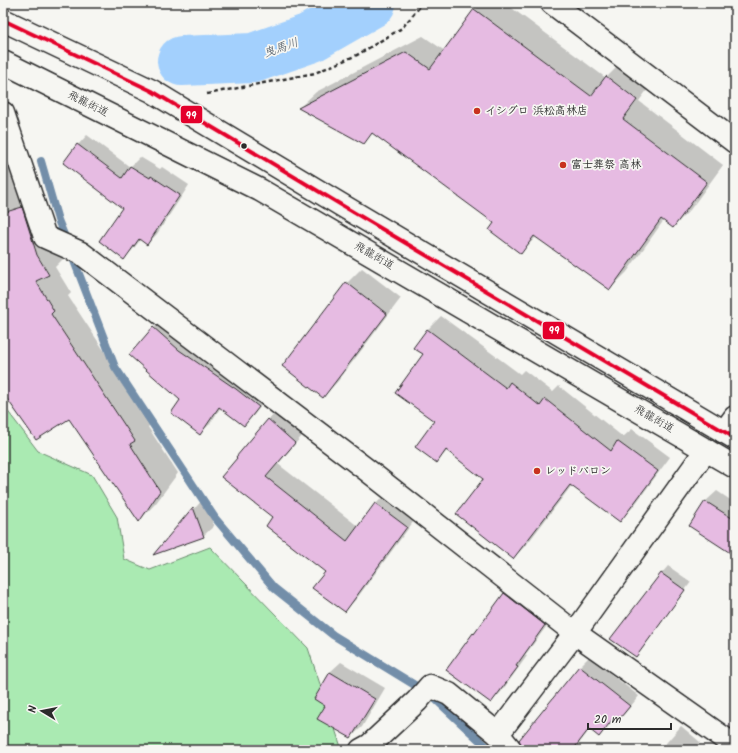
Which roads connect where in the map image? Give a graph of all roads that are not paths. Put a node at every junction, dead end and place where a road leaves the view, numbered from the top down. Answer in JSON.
{"nodes":[{"id":1,"x":552,"y":3,"type":"edge"},
{"id":2,"x":3,"y":20,"type":"edge"},
{"id":3,"x":4,"y":64,"type":"edge"},
{"id":4,"x":3,"y":113,"type":"edge"},
{"id":5,"x":735,"y":142,"type":"edge"},
{"id":6,"x":731,"y":429,"type":"edge"},
{"id":7,"x":706,"y":450,"type":"junction"},
{"id":8,"x":735,"y":467,"type":"edge"},
{"id":9,"x":575,"y":633,"type":"junction"},
{"id":10,"x":505,"y":742,"type":"edge"},
{"id":11,"x":735,"y":746,"type":"edge"},
{"id":12,"x":361,"y":750,"type":"edge"}],
"edges":[{"from":1,"to":5,"type":"main road"},
{"from":2,"to":6,"type":"main road"},
{"from":3,"to":7,"type":"main road","name":"飛龍街道"},
{"from":4,"to":9,"type":"main road"},
{"from":7,"to":8,"type":"main road","name":"飛龍街道"},
{"from":7,"to":9,"type":"main road"},
{"from":9,"to":10,"type":"main road"},
{"from":9,"to":11,"type":"main road"},
{"from":10,"to":12,"type":"main road"}]}
